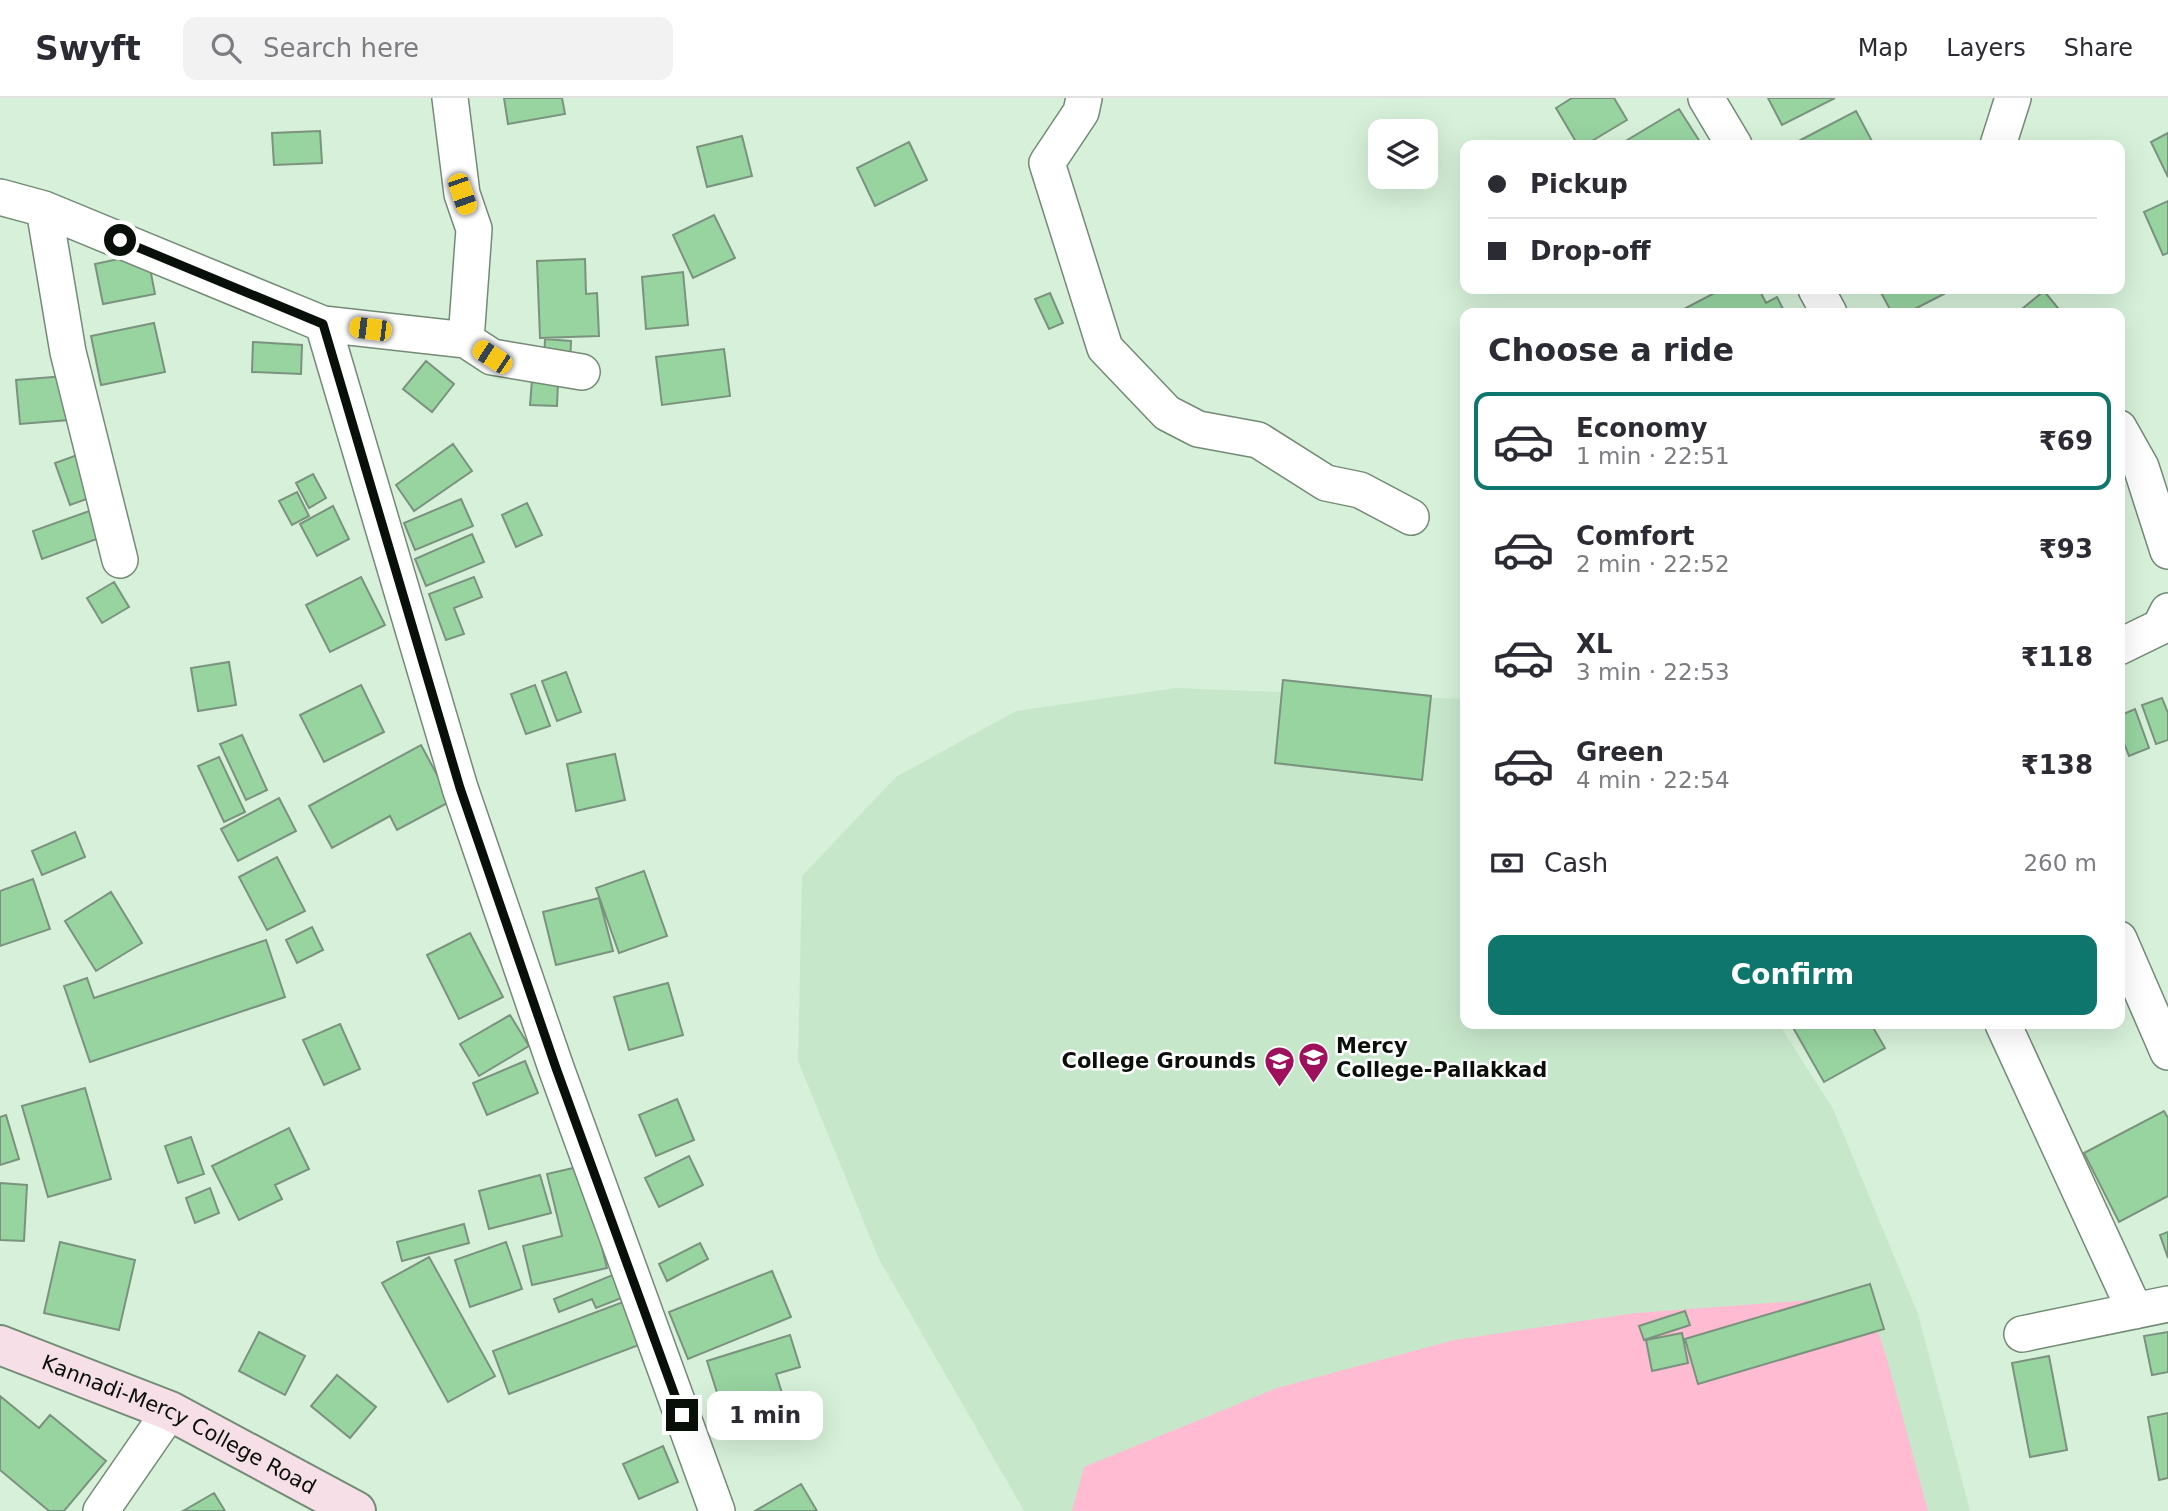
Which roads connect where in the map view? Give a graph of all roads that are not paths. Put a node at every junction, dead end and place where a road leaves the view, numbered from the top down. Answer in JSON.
{"nodes":[{"id":1,"x":450,"y":98,"type":"edge"},
{"id":2,"x":1084,"y":98,"type":"edge"},
{"id":3,"x":1706,"y":98,"type":"edge"},
{"id":4,"x":2014,"y":98,"type":"edge"},
{"id":5,"x":1731,"y":140,"type":"edge"},
{"id":6,"x":2000,"y":140,"type":"edge"},
{"id":7,"x":0,"y":197,"type":"edge"},
{"id":8,"x":44,"y":209,"type":"junction"},
{"id":9,"x":323,"y":324,"type":"junction"},
{"id":10,"x":466,"y":340,"type":"junction"},
{"id":11,"x":582,"y":372,"type":"dead end"},
{"id":12,"x":2125,"y":439,"type":"edge"},
{"id":13,"x":1411,"y":517,"type":"dead end"},
{"id":14,"x":2168,"y":551,"type":"edge"},
{"id":15,"x":120,"y":561,"type":"dead end"},
{"id":16,"x":2168,"y":611,"type":"edge"},
{"id":17,"x":2125,"y":644,"type":"edge"},
{"id":18,"x":2125,"y":953,"type":"edge"},
{"id":19,"x":2006,"y":1029,"type":"edge"},
{"id":20,"x":2168,"y":1052,"type":"edge"},
{"id":21,"x":2151,"y":1308,"type":"edge"},
{"id":22,"x":2022,"y":1334,"type":"dead end"},
{"id":23,"x":0,"y":1345,"type":"edge"},
{"id":24,"x":170,"y":1411,"type":"junction"},
{"id":25,"x":102,"y":1511,"type":"edge"},
{"id":26,"x":356,"y":1511,"type":"edge"},
{"id":27,"x":718,"y":1511,"type":"edge"}],
"edges":[{"from":1,"to":10,"type":"street"},
{"from":2,"to":13,"type":"street"},
{"from":3,"to":5,"type":"street"},
{"from":4,"to":6,"type":"street"},
{"from":7,"to":8,"type":"street"},
{"from":8,"to":9,"type":"street"},
{"from":8,"to":15,"type":"street"},
{"from":9,"to":10,"type":"street"},
{"from":9,"to":27,"type":"street"},
{"from":10,"to":11,"type":"street"},
{"from":12,"to":14,"type":"street"},
{"from":16,"to":17,"type":"street"},
{"from":18,"to":20,"type":"street"},
{"from":19,"to":21,"type":"street"},
{"from":21,"to":22,"type":"street"},
{"from":23,"to":24,"type":"main road","name":"Kannadi-Mercy College Road"},
{"from":24,"to":25,"type":"street"},
{"from":24,"to":26,"type":"main road","name":"Kannadi-Mercy College Road"}]}
